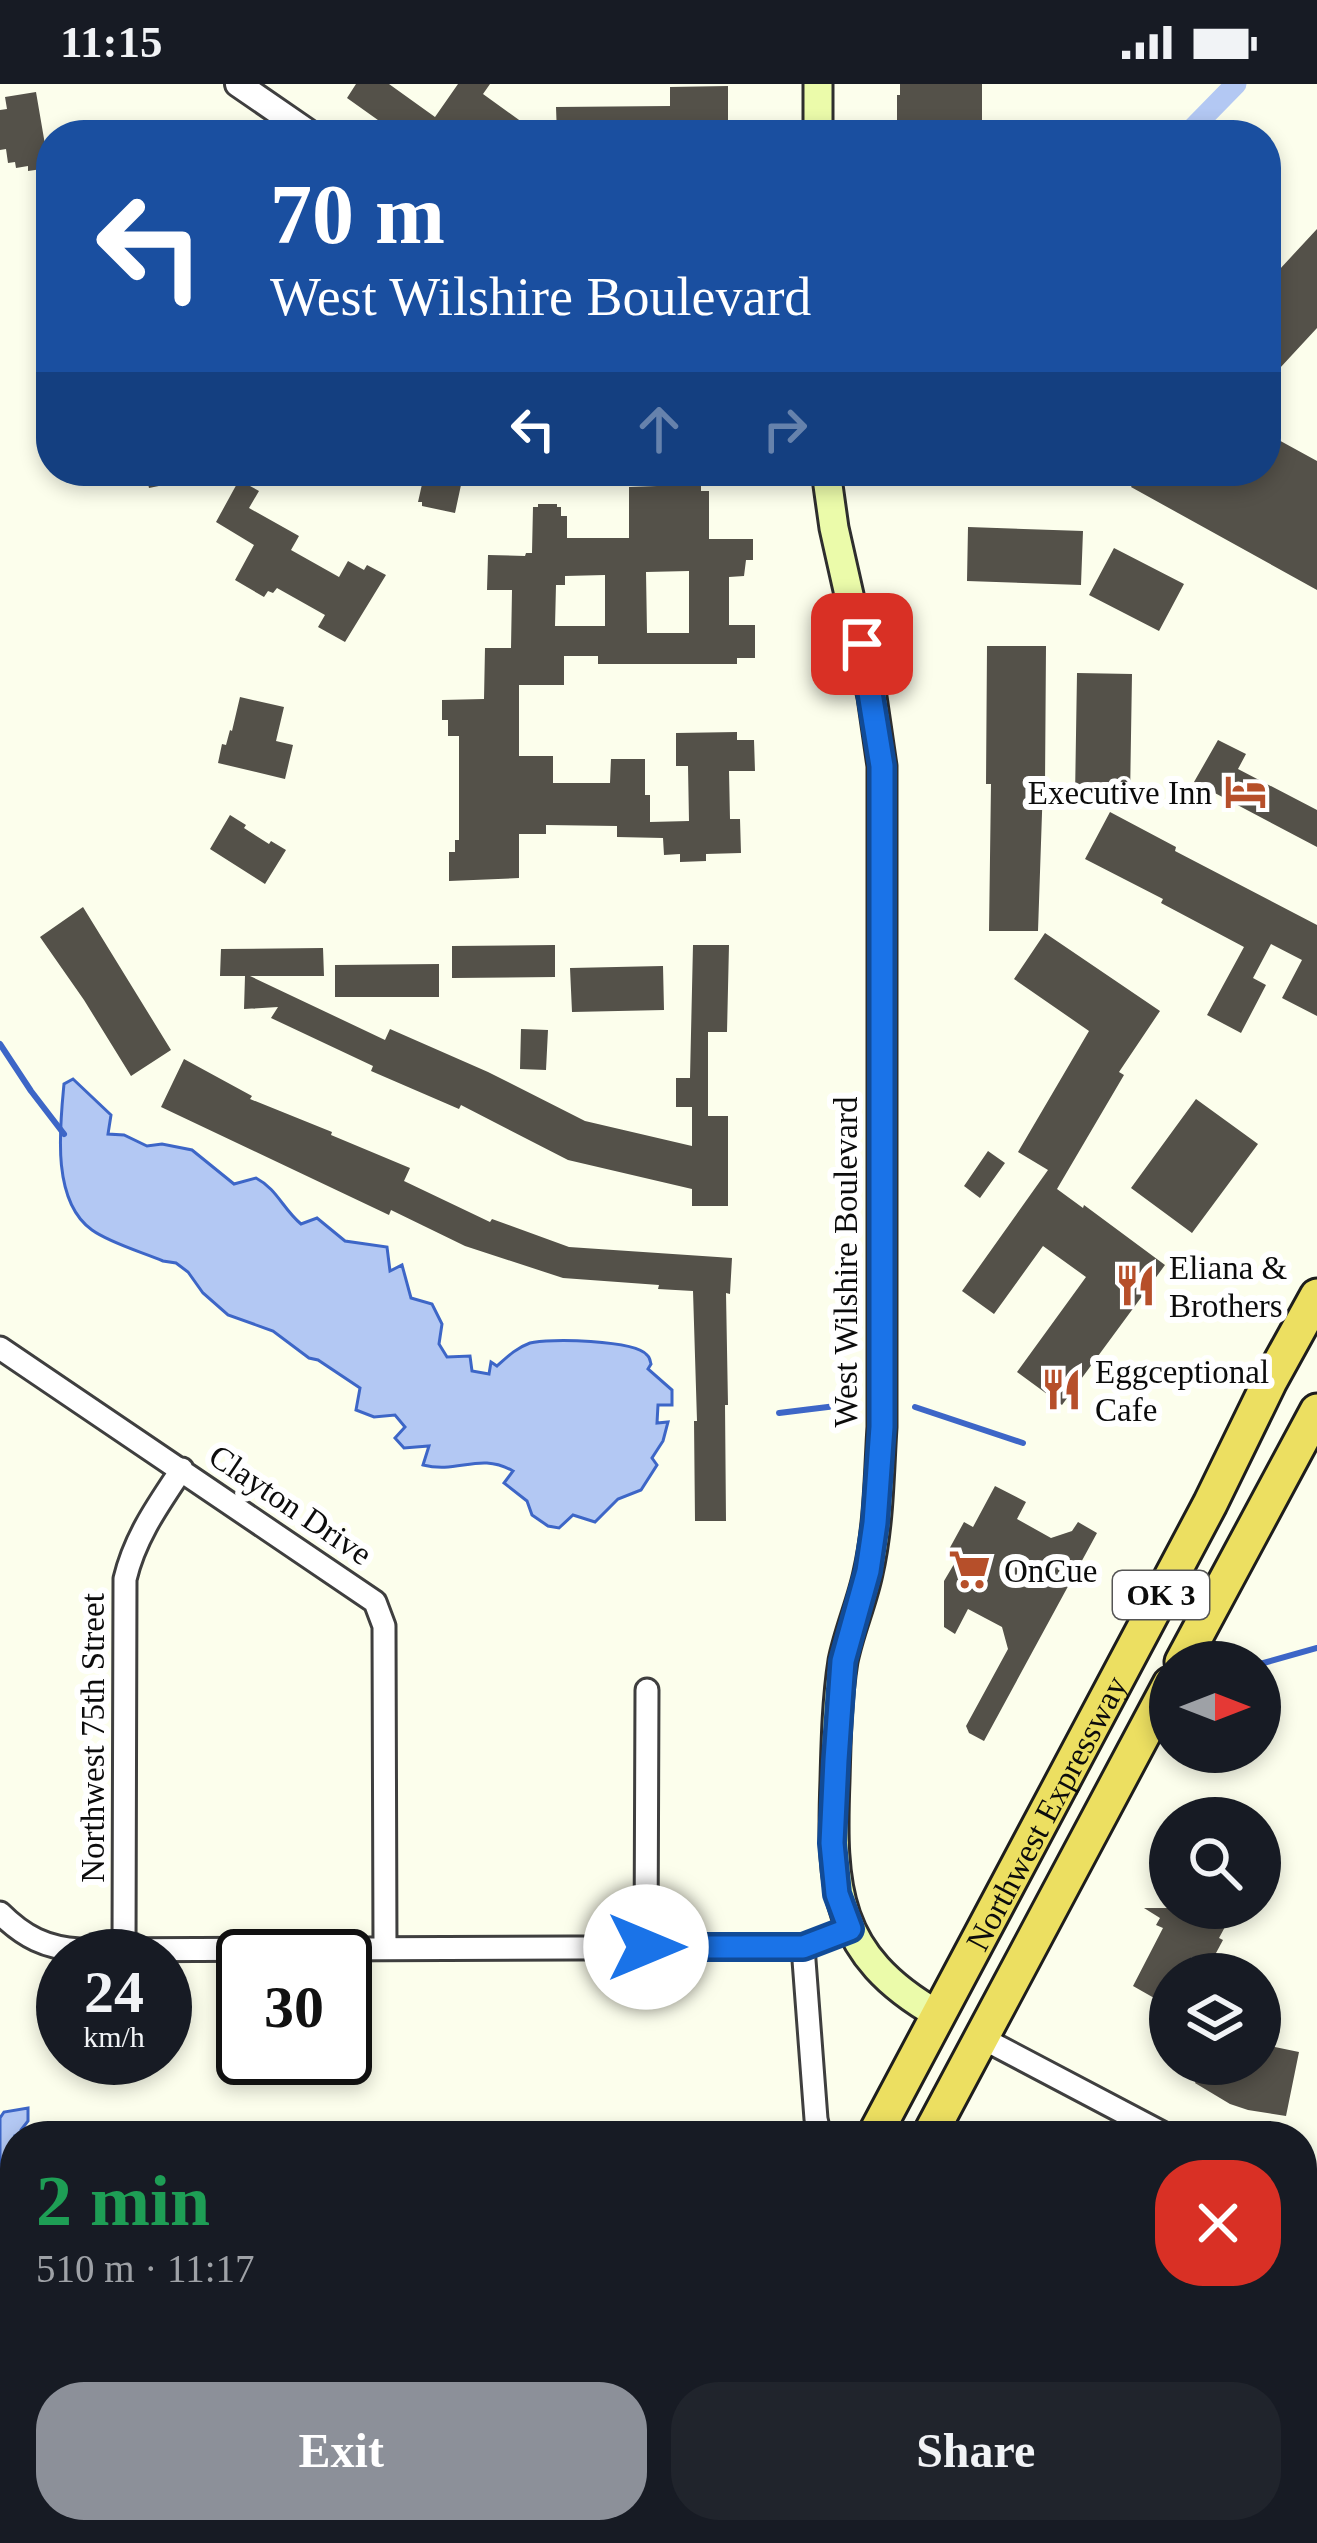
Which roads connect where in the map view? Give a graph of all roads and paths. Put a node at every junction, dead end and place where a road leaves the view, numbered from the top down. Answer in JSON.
{"nodes":[{"id":1,"x":818,"y":84,"type":"edge"},
{"id":2,"x":249,"y":87,"type":"edge"},
{"id":3,"x":292,"y":120,"type":"edge"},
{"id":4,"x":818,"y":120,"type":"edge"},
{"id":5,"x":828,"y":486,"type":"edge"},
{"id":6,"x":1317,"y":1296,"type":"edge"},
{"id":7,"x":0,"y":1348,"type":"edge"},
{"id":8,"x":1317,"y":1412,"type":"edge"},
{"id":9,"x":182,"y":1469,"type":"junction"},
{"id":10,"x":1193,"y":1641,"type":"edge"},
{"id":11,"x":647,"y":1690,"type":"dead end"},
{"id":12,"x":1149,"y":1724,"type":"edge"},
{"id":13,"x":0,"y":1913,"type":"edge"},
{"id":14,"x":124,"y":1929,"type":"edge"},
{"id":15,"x":850,"y":1929,"type":"junction"},
{"id":16,"x":36,"y":1941,"type":"edge"},
{"id":17,"x":646,"y":1947,"type":"junction"},
{"id":18,"x":803,"y":1947,"type":"junction"},
{"id":19,"x":385,"y":1948,"type":"junction"},
{"id":20,"x":192,"y":1949,"type":"edge"},
{"id":21,"x":937,"y":2014,"type":"junction"},
{"id":22,"x":982,"y":2038,"type":"junction"},
{"id":23,"x":819,"y":2121,"type":"edge"},
{"id":24,"x":882,"y":2121,"type":"edge"},
{"id":25,"x":937,"y":2121,"type":"edge"},
{"id":26,"x":1140,"y":2121,"type":"edge"}],
"edges":[{"from":1,"to":4,"type":"main road"},
{"from":2,"to":3,"type":"street"},
{"from":5,"to":15,"type":"main road","name":"West Wilshire Boulevard"},
{"from":6,"to":21,"type":"highway","name":"Northwest Expressway","number":"OK 3"},
{"from":7,"to":9,"type":"street","name":"Clayton Drive"},
{"from":8,"to":10,"type":"highway","number":"OK 3"},
{"from":9,"to":14,"type":"street","name":"Northwest 75th Street"},
{"from":9,"to":19,"type":"street","name":"Clayton Drive"},
{"from":11,"to":17,"type":"street"},
{"from":12,"to":22,"type":"highway","name":"Northwest Expressway"},
{"from":13,"to":16,"type":"street"},
{"from":15,"to":18,"type":"street"},
{"from":15,"to":21,"type":"main road","name":"West Wilshire Boulevard"},
{"from":17,"to":18,"type":"street"},
{"from":17,"to":19,"type":"street"},
{"from":18,"to":23,"type":"street"},
{"from":19,"to":20,"type":"street"},
{"from":21,"to":22,"type":"highway"},
{"from":21,"to":24,"type":"highway","name":"Northwest Expressway","number":"OK 3"},
{"from":22,"to":25,"type":"highway","name":"Northwest Expressway"},
{"from":22,"to":26,"type":"street"}]}
